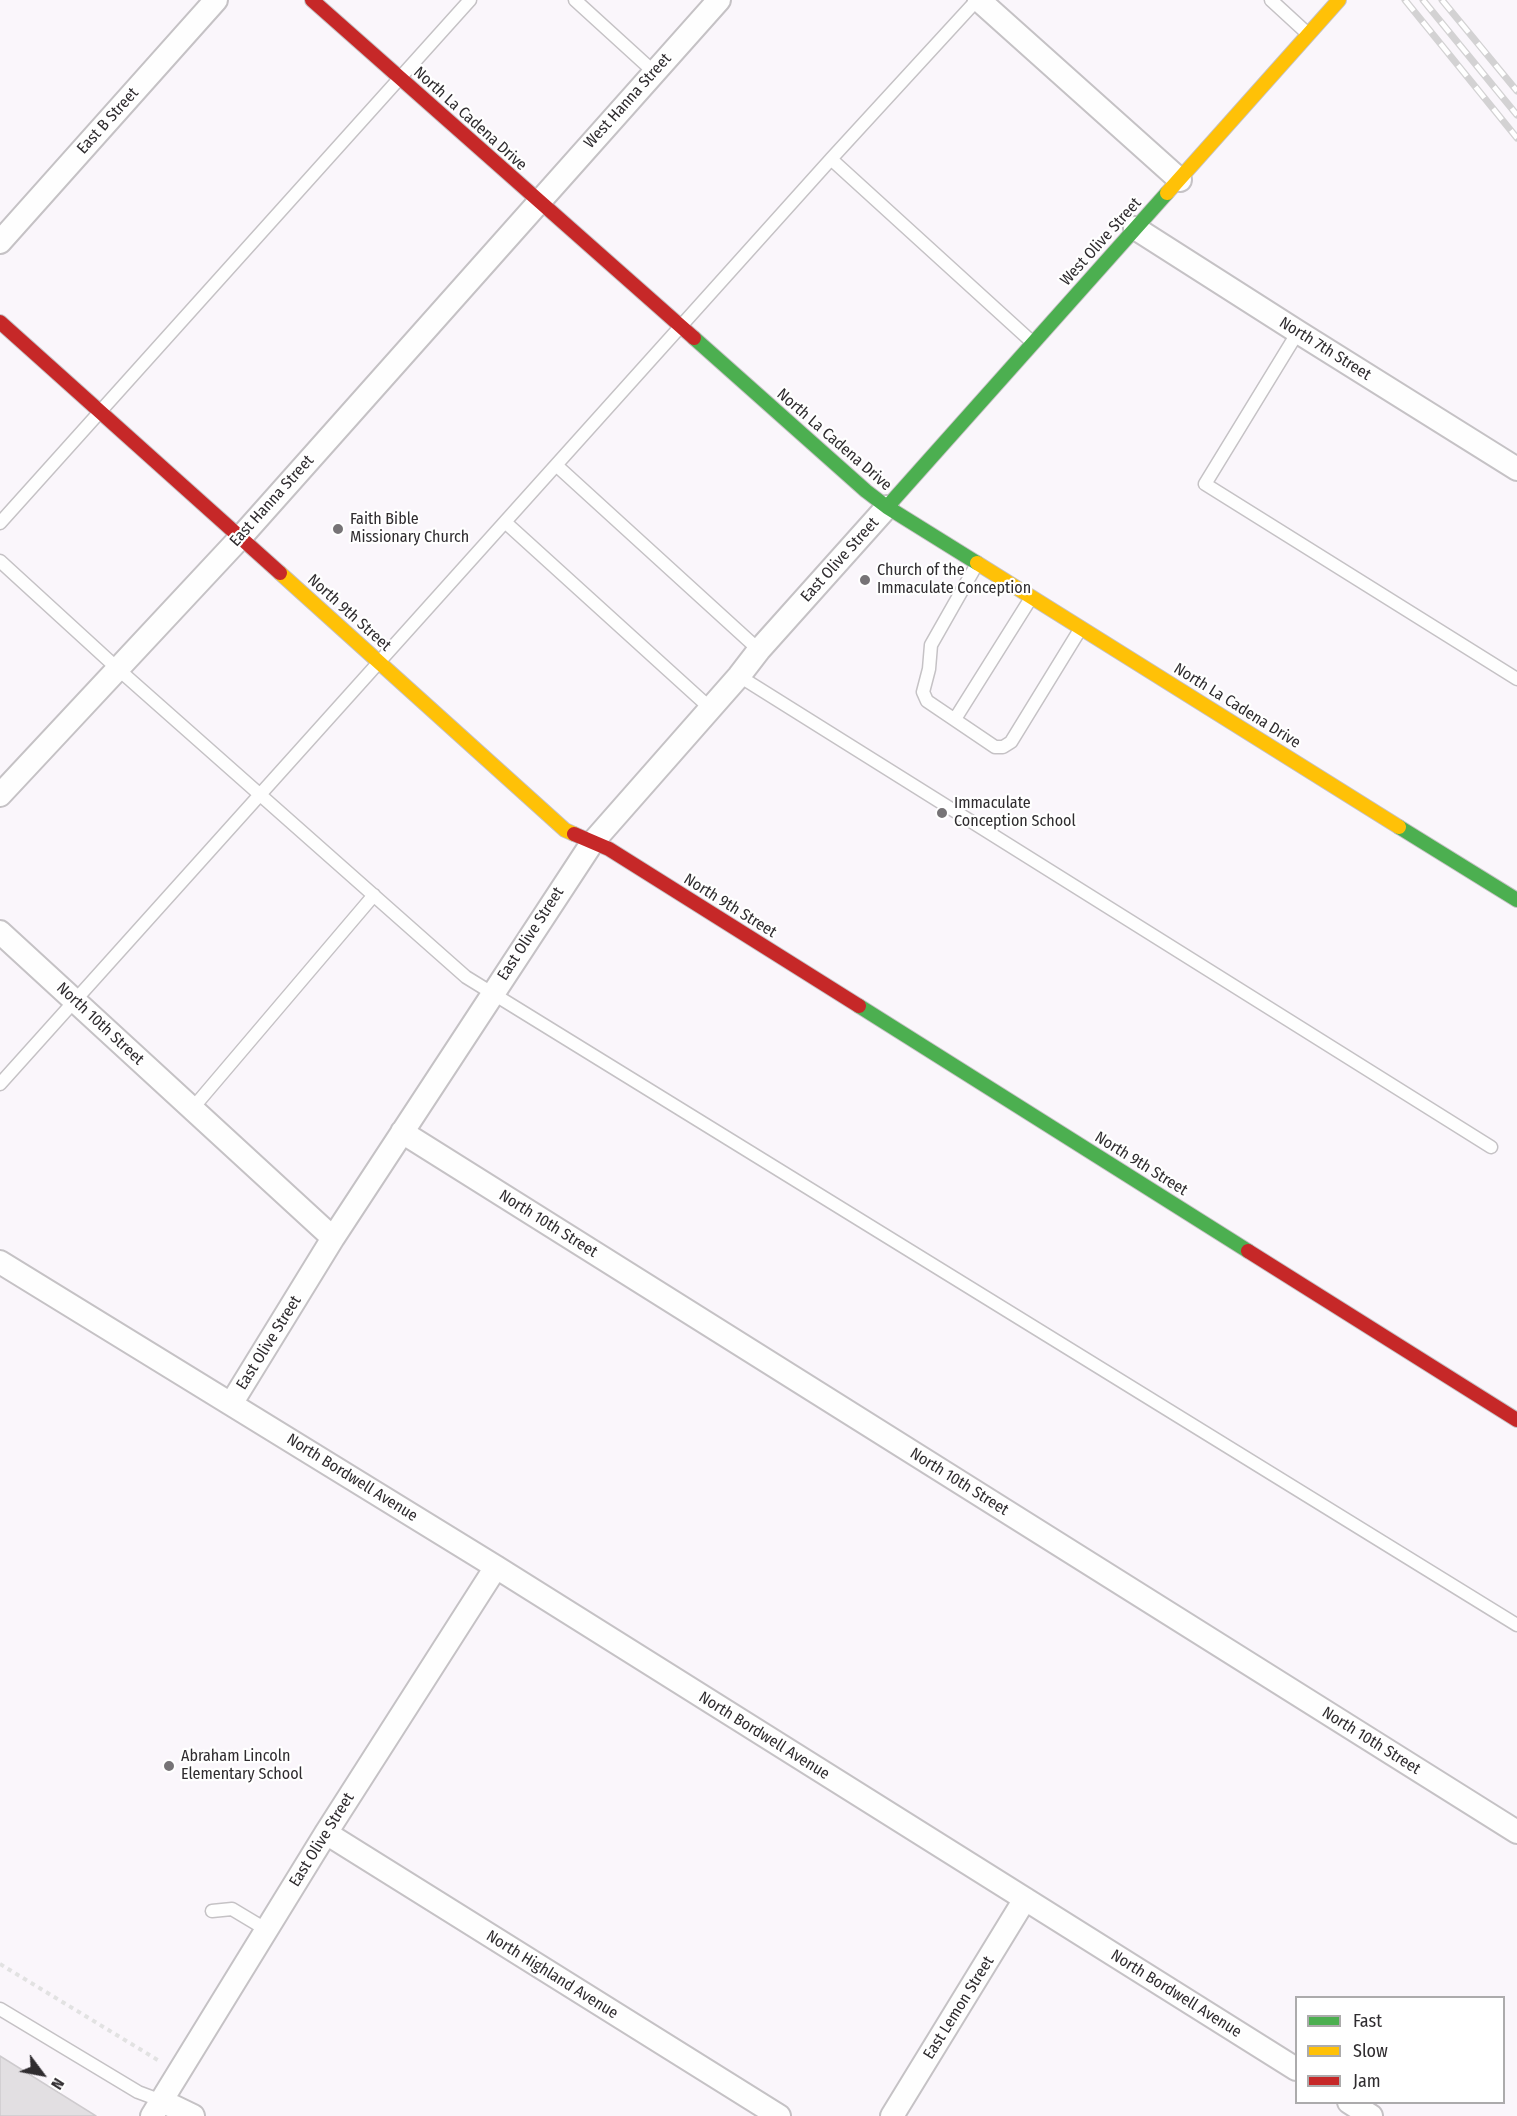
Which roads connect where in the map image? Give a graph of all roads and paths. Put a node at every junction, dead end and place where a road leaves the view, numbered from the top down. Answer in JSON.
{"nodes":[{"id":1,"x":216,"y":0,"type":"edge"},
{"id":2,"x":312,"y":0,"type":"edge"},
{"id":3,"x":470,"y":0,"type":"edge"},
{"id":4,"x":575,"y":0,"type":"edge"},
{"id":5,"x":719,"y":0,"type":"edge"},
{"id":6,"x":978,"y":0,"type":"edge"},
{"id":7,"x":1271,"y":0,"type":"edge"},
{"id":8,"x":1339,"y":0,"type":"edge"},
{"id":9,"x":1309,"y":34,"type":"junction"},
{"id":10,"x":654,"y":72,"type":"junction"},
{"id":11,"x":400,"y":78,"type":"junction"},
{"id":12,"x":831,"y":159,"type":"junction"},
{"id":13,"x":1180,"y":180,"type":"junction"},
{"id":14,"x":537,"y":202,"type":"junction"},
{"id":15,"x":1136,"y":228,"type":"junction"},
{"id":16,"x":0,"y":242,"type":"edge"},
{"id":17,"x":0,"y":322,"type":"edge"},
{"id":18,"x":680,"y":327,"type":"junction"},
{"id":19,"x":1298,"y":332,"type":"junction"},
{"id":20,"x":1033,"y":343,"type":"junction"},
{"id":21,"x":100,"y":412,"type":"junction"},
{"id":22,"x":556,"y":465,"type":"junction"},
{"id":23,"x":1517,"y":469,"type":"edge"},
{"id":24,"x":887,"y":507,"type":"junction"},
{"id":25,"x":505,"y":522,"type":"junction"},
{"id":26,"x":0,"y":523,"type":"edge"},
{"id":27,"x":240,"y":538,"type":"junction"},
{"id":28,"x":0,"y":561,"type":"edge"},
{"id":29,"x":977,"y":563,"type":"junction"},
{"id":30,"x":1031,"y":597,"type":"junction"},
{"id":31,"x":1081,"y":628,"type":"junction"},
{"id":32,"x":759,"y":650,"type":"junction"},
{"id":33,"x":379,"y":662,"type":"junction"},
{"id":34,"x":118,"y":669,"type":"junction"},
{"id":35,"x":739,"y":676,"type":"junction"},
{"id":36,"x":1517,"y":679,"type":"edge"},
{"id":37,"x":710,"y":708,"type":"junction"},
{"id":38,"x":955,"y":719,"type":"junction"},
{"id":39,"x":260,"y":794,"type":"junction"},
{"id":40,"x":0,"y":795,"type":"edge"},
{"id":41,"x":592,"y":843,"type":"junction"},
{"id":42,"x":374,"y":895,"type":"junction"},
{"id":43,"x":1517,"y":900,"type":"edge"},
{"id":44,"x":0,"y":932,"type":"edge"},
{"id":45,"x":494,"y":992,"type":"junction"},
{"id":46,"x":75,"y":1001,"type":"junction"},
{"id":47,"x":0,"y":1084,"type":"edge"},
{"id":48,"x":192,"y":1109,"type":"junction"},
{"id":49,"x":402,"y":1132,"type":"junction"},
{"id":50,"x":1491,"y":1147,"type":"dead end"},
{"id":51,"x":333,"y":1239,"type":"junction"},
{"id":52,"x":0,"y":1262,"type":"edge"},
{"id":53,"x":231,"y":1404,"type":"junction"},
{"id":54,"x":1517,"y":1420,"type":"edge"},
{"id":55,"x":496,"y":1567,"type":"junction"},
{"id":56,"x":1517,"y":1625,"type":"edge"},
{"id":57,"x":326,"y":1833,"type":"junction"},
{"id":58,"x":1517,"y":1833,"type":"edge"},
{"id":59,"x":1025,"y":1899,"type":"junction"},
{"id":60,"x":212,"y":1911,"type":"dead end"},
{"id":61,"x":267,"y":1930,"type":"junction"},
{"id":62,"x":0,"y":1964,"type":"edge"},
{"id":63,"x":0,"y":2009,"type":"edge"},
{"id":64,"x":1295,"y":2069,"type":"edge"},
{"id":65,"x":179,"y":2073,"type":"junction"},
{"id":66,"x":1351,"y":2104,"type":"edge"},
{"id":67,"x":157,"y":2108,"type":"edge"},
{"id":68,"x":193,"y":2116,"type":"edge"},
{"id":69,"x":779,"y":2116,"type":"edge"},
{"id":70,"x":892,"y":2116,"type":"edge"},
{"id":71,"x":1371,"y":2116,"type":"edge"}],
"edges":[{"from":1,"to":16,"type":"street","name":"East B Street"},
{"from":2,"to":11,"type":"street","name":"North La Cadena Drive"},
{"from":3,"to":11,"type":"lane"},
{"from":4,"to":10,"type":"lane"},
{"from":5,"to":10,"type":"street","name":"West Hanna Street"},
{"from":6,"to":12,"type":"lane"},
{"from":6,"to":13,"type":"street"},
{"from":7,"to":9,"type":"lane"},
{"from":8,"to":9,"type":"street","name":"West Olive Street"},
{"from":9,"to":13,"type":"street","name":"West Olive Street"},
{"from":10,"to":14,"type":"street","name":"West Hanna Street"},
{"from":11,"to":14,"type":"street","name":"North La Cadena Drive"},
{"from":11,"to":21,"type":"lane"},
{"from":12,"to":18,"type":"lane"},
{"from":12,"to":20,"type":"lane"},
{"from":13,"to":15,"type":"street","name":"West Olive Street"},
{"from":14,"to":18,"type":"street","name":"North La Cadena Drive"},
{"from":14,"to":27,"type":"street","name":"East Hanna Street"},
{"from":15,"to":19,"type":"street","name":"North 7th Street"},
{"from":15,"to":20,"type":"street","name":"West Olive Street"},
{"from":17,"to":21,"type":"street","name":"North 9th Street"},
{"from":18,"to":22,"type":"lane"},
{"from":18,"to":24,"type":"street","name":"North La Cadena Drive"},
{"from":19,"to":23,"type":"street","name":"North 7th Street"},
{"from":19,"to":36,"type":"lane"},
{"from":20,"to":24,"type":"street","name":"West Olive Street"},
{"from":21,"to":26,"type":"lane"},
{"from":21,"to":27,"type":"street","name":"North 9th Street"},
{"from":22,"to":25,"type":"lane"},
{"from":22,"to":32,"type":"lane"},
{"from":24,"to":29,"type":"street","name":"North La Cadena Drive"},
{"from":24,"to":32,"type":"street","name":"East Olive Street"},
{"from":25,"to":33,"type":"lane"},
{"from":25,"to":37,"type":"lane"},
{"from":27,"to":33,"type":"street","name":"North 9th Street"},
{"from":27,"to":34,"type":"street","name":"East Hanna Street"},
{"from":28,"to":34,"type":"lane"},
{"from":29,"to":30,"type":"street","name":"North La Cadena Drive"},
{"from":29,"to":38,"type":"lane"},
{"from":30,"to":31,"type":"street","name":"North La Cadena Drive"},
{"from":30,"to":38,"type":"lane"},
{"from":31,"to":38,"type":"lane"},
{"from":31,"to":43,"type":"street","name":"North La Cadena Drive"},
{"from":32,"to":35,"type":"street","name":"East Olive Street"},
{"from":33,"to":39,"type":"lane"},
{"from":33,"to":41,"type":"street","name":"North 9th Street"},
{"from":34,"to":39,"type":"lane"},
{"from":34,"to":40,"type":"street","name":"East Hanna Street"},
{"from":35,"to":37,"type":"street","name":"East Olive Street"},
{"from":35,"to":50,"type":"lane"},
{"from":37,"to":41,"type":"street","name":"East Olive Street"},
{"from":39,"to":42,"type":"lane"},
{"from":39,"to":46,"type":"lane"},
{"from":41,"to":45,"type":"street","name":"East Olive Street"},
{"from":41,"to":54,"type":"street","name":"North 9th Street"},
{"from":42,"to":45,"type":"lane"},
{"from":42,"to":48,"type":"lane"},
{"from":44,"to":46,"type":"street","name":"North 10th Street"},
{"from":45,"to":49,"type":"street","name":"East Olive Street"},
{"from":45,"to":56,"type":"lane"},
{"from":46,"to":47,"type":"lane"},
{"from":46,"to":48,"type":"street","name":"North 10th Street"},
{"from":48,"to":51,"type":"street","name":"North 10th Street"},
{"from":49,"to":51,"type":"street","name":"East Olive Street"},
{"from":49,"to":58,"type":"street","name":"North 10th Street"},
{"from":51,"to":53,"type":"street","name":"East Olive Street"},
{"from":52,"to":53,"type":"street","name":"North Bordwell Avenue"},
{"from":53,"to":55,"type":"street","name":"North Bordwell Avenue"},
{"from":55,"to":57,"type":"street","name":"East Olive Street"},
{"from":55,"to":59,"type":"street","name":"North Bordwell Avenue"},
{"from":57,"to":61,"type":"street","name":"East Olive Street"},
{"from":57,"to":69,"type":"street","name":"North Highland Avenue"},
{"from":59,"to":64,"type":"street","name":"North Bordwell Avenue"},
{"from":59,"to":70,"type":"street","name":"East Lemon Street"},
{"from":60,"to":61,"type":"lane"},
{"from":61,"to":65,"type":"street","name":"East Olive Street"},
{"from":62,"to":65,"type":"path"},
{"from":63,"to":67,"type":"lane"},
{"from":65,"to":67,"type":"street","name":"East Olive Street"},
{"from":66,"to":71,"type":"street"},
{"from":67,"to":68,"type":"street"}]}
